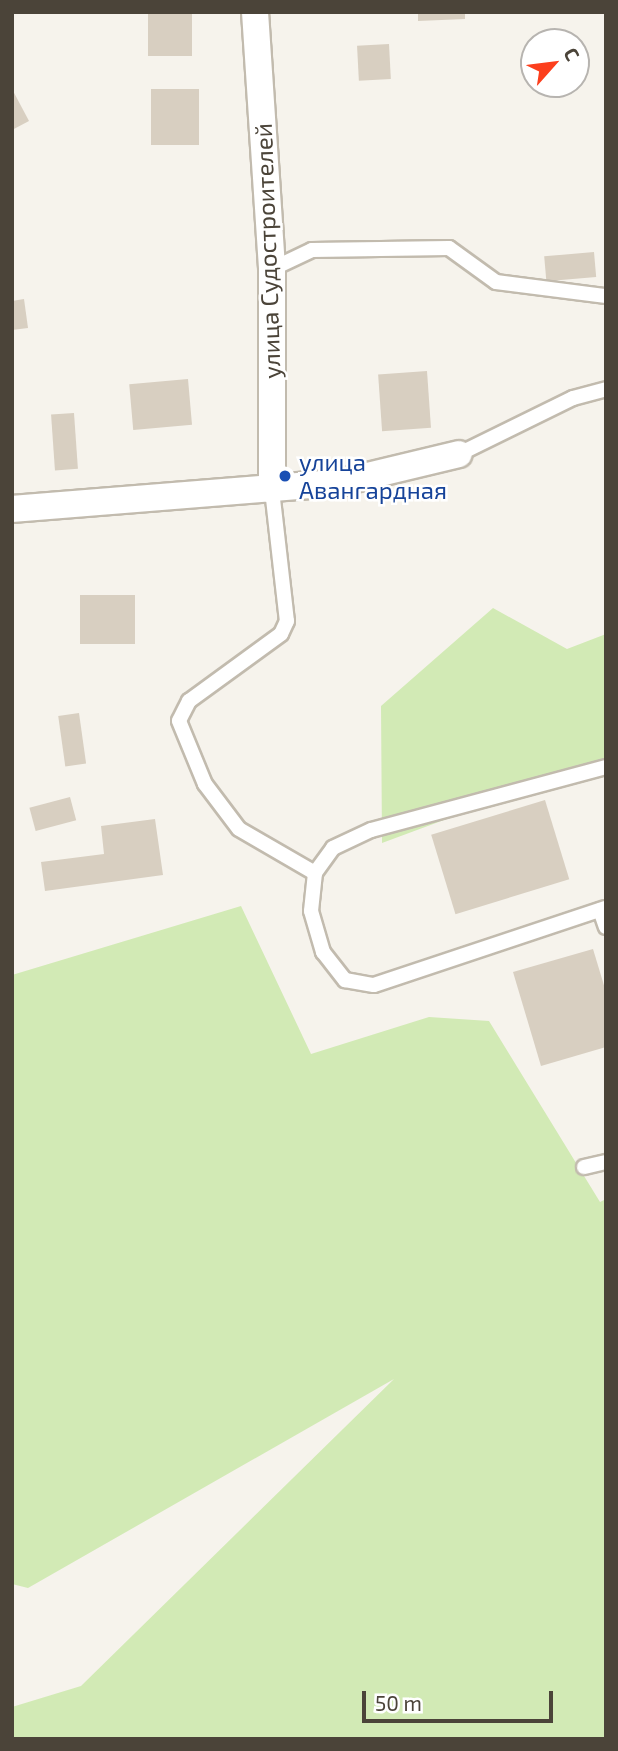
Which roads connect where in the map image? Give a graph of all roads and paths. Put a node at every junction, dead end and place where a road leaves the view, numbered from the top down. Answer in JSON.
{"nodes":[{"id":1,"x":255,"y":12,"type":"edge"},
{"id":2,"x":272,"y":269,"type":"junction"},
{"id":3,"x":606,"y":296,"type":"edge"},
{"id":4,"x":606,"y":390,"type":"edge"},
{"id":5,"x":459,"y":454,"type":"joint"},
{"id":6,"x":272,"y":490,"type":"junction"},
{"id":7,"x":12,"y":509,"type":"edge"},
{"id":8,"x":606,"y":767,"type":"edge"},
{"id":9,"x":315,"y":873,"type":"junction"},
{"id":10,"x":603,"y":909,"type":"edge"},
{"id":11,"x":606,"y":927,"type":"edge"},
{"id":12,"x":606,"y":1162,"type":"edge"},
{"id":13,"x":584,"y":1167,"type":"dead end"}],
"edges":[{"from":1,"to":2,"type":"street","name":"улица Судостроителей"},
{"from":2,"to":3,"type":"lane"},
{"from":2,"to":6,"type":"street","name":"улица Судостроителей"},
{"from":4,"to":5,"type":"lane"},
{"from":5,"to":6,"type":"street"},
{"from":6,"to":7,"type":"street"},
{"from":6,"to":9,"type":"lane"},
{"from":8,"to":9,"type":"lane"},
{"from":9,"to":10,"type":"lane"},
{"from":10,"to":11,"type":"lane"},
{"from":12,"to":13,"type":"lane"}]}
